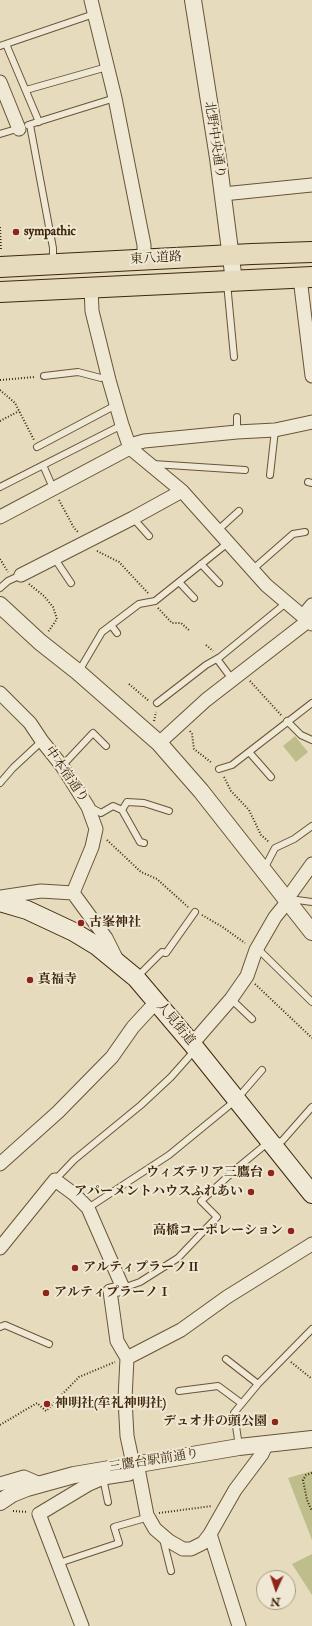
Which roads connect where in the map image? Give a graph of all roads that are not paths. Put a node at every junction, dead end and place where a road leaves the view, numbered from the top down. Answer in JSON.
{"nodes":[{"id":1,"x":91,"y":0,"type":"edge"},
{"id":2,"x":193,"y":0,"type":"edge"},
{"id":3,"x":94,"y":14,"type":"junction"},
{"id":4,"x":3,"y":45,"type":"edge"},
{"id":5,"x":107,"y":67,"type":"junction"},
{"id":6,"x":0,"y":82,"type":"edge"},
{"id":7,"x":26,"y":90,"type":"junction"},
{"id":8,"x":114,"y":98,"type":"junction"},
{"id":9,"x":39,"y":122,"type":"junction"},
{"id":10,"x":25,"y":127,"type":"junction"},
{"id":11,"x":0,"y":134,"type":"edge"},
{"id":12,"x":312,"y":185,"type":"edge"},
{"id":13,"x":223,"y":194,"type":"junction"},
{"id":14,"x":312,"y":252,"type":"edge"},
{"id":15,"x":232,"y":255,"type":"junction"},
{"id":16,"x":1,"y":259,"type":"edge"},
{"id":17,"x":144,"y":259,"type":"junction"},
{"id":18,"x":53,"y":264,"type":"junction"},
{"id":19,"x":306,"y":278,"type":"edge"},
{"id":20,"x":231,"y":281,"type":"junction"},
{"id":21,"x":91,"y":288,"type":"junction"},
{"id":22,"x":0,"y":292,"type":"edge"},
{"id":23,"x":234,"y":357,"type":"dead end"},
{"id":24,"x":44,"y":376,"type":"road end"},
{"id":25,"x":312,"y":376,"type":"edge"},
{"id":26,"x":100,"y":378,"type":"dead end"},
{"id":27,"x":116,"y":405,"type":"junction"},
{"id":28,"x":237,"y":418,"type":"dead end"},
{"id":29,"x":312,"y":422,"type":"edge"},
{"id":30,"x":122,"y":425,"type":"junction"},
{"id":31,"x":275,"y":430,"type":"junction"},
{"id":32,"x":237,"y":432,"type":"junction"},
{"id":33,"x":37,"y":447,"type":"road end"},
{"id":34,"x":130,"y":447,"type":"junction"},
{"id":35,"x":151,"y":464,"type":"junction"},
{"id":36,"x":43,"y":465,"type":"junction"},
{"id":37,"x":245,"y":470,"type":"dead end"},
{"id":38,"x":270,"y":475,"type":"dead end"},
{"id":39,"x":0,"y":487,"type":"edge"},
{"id":40,"x":53,"y":488,"type":"junction"},
{"id":41,"x":182,"y":491,"type":"junction"},
{"id":42,"x":239,"y":511,"type":"dead end"},
{"id":43,"x":0,"y":516,"type":"edge"},
{"id":44,"x":133,"y":518,"type":"junction"},
{"id":45,"x":218,"y":530,"type":"junction"},
{"id":46,"x":305,"y":532,"type":"dead end"},
{"id":47,"x":149,"y":536,"type":"dead end"},
{"id":48,"x":228,"y":542,"type":"junction"},
{"id":49,"x":54,"y":559,"type":"junction"},
{"id":50,"x":201,"y":564,"type":"junction"},
{"id":51,"x":252,"y":570,"type":"junction"},
{"id":52,"x":17,"y":577,"type":"joint"},
{"id":53,"x":179,"y":582,"type":"junction"},
{"id":54,"x":71,"y":583,"type":"dead end"},
{"id":55,"x":219,"y":583,"type":"dead end"},
{"id":56,"x":0,"y":588,"type":"edge"},
{"id":57,"x":194,"y":598,"type":"dead end"},
{"id":58,"x":155,"y":602,"type":"junction"},
{"id":59,"x":286,"y":603,"type":"junction"},
{"id":60,"x":0,"y":605,"type":"edge"},
{"id":61,"x":312,"y":605,"type":"edge"},
{"id":62,"x":157,"y":609,"type":"dead end"},
{"id":63,"x":308,"y":620,"type":"edge"},
{"id":64,"x":111,"y":625,"type":"junction"},
{"id":65,"x":117,"y":633,"type":"dead end"},
{"id":66,"x":217,"y":659,"type":"junction"},
{"id":67,"x":78,"y":672,"type":"junction"},
{"id":68,"x":232,"y":679,"type":"junction"},
{"id":69,"x":0,"y":693,"type":"edge"},
{"id":70,"x":155,"y":703,"type":"road end"},
{"id":71,"x":312,"y":704,"type":"edge"},
{"id":72,"x":287,"y":721,"type":"junction"},
{"id":73,"x":312,"y":740,"type":"edge"},
{"id":74,"x":42,"y":741,"type":"junction"},
{"id":75,"x":158,"y":743,"type":"junction"},
{"id":76,"x":106,"y":746,"type":"dead end"},
{"id":77,"x":249,"y":752,"type":"junction"},
{"id":78,"x":62,"y":766,"type":"junction"},
{"id":79,"x":219,"y":769,"type":"road end"},
{"id":80,"x":271,"y":777,"type":"dead end"},
{"id":81,"x":0,"y":783,"type":"edge"},
{"id":82,"x":88,"y":807,"type":"junction"},
{"id":83,"x":122,"y":810,"type":"junction"},
{"id":84,"x":169,"y":811,"type":"dead end"},
{"id":85,"x":312,"y":826,"type":"edge"},
{"id":86,"x":144,"y":843,"type":"dead end"},
{"id":87,"x":312,"y":864,"type":"edge"},
{"id":88,"x":263,"y":870,"type":"junction"},
{"id":89,"x":73,"y":893,"type":"junction"},
{"id":90,"x":0,"y":897,"type":"edge"},
{"id":91,"x":290,"y":900,"type":"junction"},
{"id":92,"x":0,"y":902,"type":"edge"},
{"id":93,"x":312,"y":902,"type":"edge"},
{"id":94,"x":195,"y":912,"type":"road end"},
{"id":95,"x":312,"y":932,"type":"edge"},
{"id":96,"x":257,"y":950,"type":"junction"},
{"id":97,"x":117,"y":962,"type":"junction"},
{"id":98,"x":136,"y":978,"type":"junction"},
{"id":99,"x":231,"y":999,"type":"junction"},
{"id":100,"x":156,"y":1002,"type":"junction"},
{"id":101,"x":312,"y":1002,"type":"edge"},
{"id":102,"x":252,"y":1019,"type":"dead end"},
{"id":103,"x":194,"y":1046,"type":"junction"},
{"id":104,"x":262,"y":1070,"type":"dead end"},
{"id":105,"x":236,"y":1100,"type":"junction"},
{"id":106,"x":312,"y":1107,"type":"edge"},
{"id":107,"x":273,"y":1143,"type":"junction"},
{"id":108,"x":0,"y":1164,"type":"edge"},
{"id":109,"x":55,"y":1180,"type":"junction"},
{"id":110,"x":312,"y":1194,"type":"edge"},
{"id":111,"x":88,"y":1208,"type":"junction"},
{"id":112,"x":312,"y":1244,"type":"edge"},
{"id":113,"x":0,"y":1248,"type":"edge"},
{"id":114,"x":123,"y":1288,"type":"junction"},
{"id":115,"x":0,"y":1328,"type":"edge"},
{"id":116,"x":312,"y":1329,"type":"edge"},
{"id":117,"x":49,"y":1344,"type":"dead end"},
{"id":118,"x":126,"y":1358,"type":"junction"},
{"id":119,"x":226,"y":1359,"type":"dead end"},
{"id":120,"x":258,"y":1384,"type":"junction"},
{"id":121,"x":179,"y":1391,"type":"dead end"},
{"id":122,"x":241,"y":1403,"type":"junction"},
{"id":123,"x":312,"y":1438,"type":"edge"},
{"id":124,"x":266,"y":1445,"type":"junction"},
{"id":125,"x":239,"y":1447,"type":"junction"},
{"id":126,"x":135,"y":1464,"type":"junction"},
{"id":127,"x":103,"y":1478,"type":"junction"},
{"id":128,"x":0,"y":1484,"type":"edge"},
{"id":129,"x":40,"y":1484,"type":"junction"},
{"id":130,"x":108,"y":1502,"type":"dead end"},
{"id":131,"x":4,"y":1507,"type":"edge"},
{"id":132,"x":147,"y":1515,"type":"junction"},
{"id":133,"x":210,"y":1534,"type":"junction"},
{"id":134,"x":162,"y":1535,"type":"junction"},
{"id":135,"x":59,"y":1563,"type":"junction"},
{"id":136,"x":171,"y":1571,"type":"dead end"},
{"id":137,"x":82,"y":1626,"type":"edge"},
{"id":138,"x":239,"y":1626,"type":"edge"}],
"edges":[{"from":1,"to":3,"type":"street"},
{"from":2,"to":13,"type":"street","name":"北野中央通り"},
{"from":3,"to":4,"type":"lane"},
{"from":3,"to":5,"type":"street"},
{"from":4,"to":7,"type":"lane"},
{"from":5,"to":7,"type":"lane"},
{"from":5,"to":8,"type":"street"},
{"from":6,"to":10,"type":"street"},
{"from":7,"to":9,"type":"lane"},
{"from":8,"to":9,"type":"lane"},
{"from":8,"to":17,"type":"street"},
{"from":9,"to":10,"type":"lane"},
{"from":10,"to":11,"type":"lane"},
{"from":10,"to":18,"type":"lane"},
{"from":12,"to":13,"type":"street"},
{"from":13,"to":15,"type":"street","name":"北野中央通り"},
{"from":14,"to":15,"type":"main road","name":"東八道路"},
{"from":15,"to":17,"type":"main road","name":"東八道路"},
{"from":15,"to":20,"type":"street","name":"北野中央通り"},
{"from":16,"to":18,"type":"main road","name":"東八道路"},
{"from":17,"to":18,"type":"main road","name":"東八道路"},
{"from":19,"to":20,"type":"main road","name":"東八道路"},
{"from":19,"to":25,"type":"street"},
{"from":20,"to":21,"type":"main road","name":"東八道路"},
{"from":20,"to":23,"type":"lane"},
{"from":21,"to":22,"type":"main road","name":"東八道路"},
{"from":21,"to":27,"type":"street"},
{"from":24,"to":26,"type":"lane"},
{"from":27,"to":30,"type":"street"},
{"from":27,"to":33,"type":"lane"},
{"from":28,"to":32,"type":"lane"},
{"from":29,"to":31,"type":"street"},
{"from":30,"to":34,"type":"street"},
{"from":30,"to":36,"type":"lane"},
{"from":31,"to":32,"type":"street"},
{"from":31,"to":38,"type":"lane"},
{"from":32,"to":34,"type":"street"},
{"from":34,"to":35,"type":"street"},
{"from":34,"to":40,"type":"street"},
{"from":35,"to":37,"type":"lane"},
{"from":35,"to":41,"type":"street"},
{"from":36,"to":39,"type":"lane"},
{"from":36,"to":40,"type":"lane"},
{"from":40,"to":43,"type":"street"},
{"from":41,"to":44,"type":"street"},
{"from":41,"to":45,"type":"street"},
{"from":42,"to":45,"type":"lane"},
{"from":44,"to":47,"type":"lane"},
{"from":44,"to":49,"type":"street"},
{"from":45,"to":48,"type":"street"},
{"from":46,"to":51,"type":"lane"},
{"from":48,"to":50,"type":"lane"},
{"from":48,"to":51,"type":"street"},
{"from":49,"to":52,"type":"street"},
{"from":49,"to":54,"type":"lane"},
{"from":50,"to":53,"type":"lane"},
{"from":50,"to":55,"type":"lane"},
{"from":51,"to":59,"type":"street"},
{"from":52,"to":56,"type":"lane"},
{"from":53,"to":57,"type":"lane"},
{"from":53,"to":58,"type":"lane"},
{"from":58,"to":62,"type":"lane"},
{"from":58,"to":64,"type":"lane"},
{"from":59,"to":63,"type":"street"},
{"from":59,"to":66,"type":"lane"},
{"from":60,"to":67,"type":"street"},
{"from":61,"to":63,"type":"street"},
{"from":63,"to":68,"type":"street"},
{"from":64,"to":65,"type":"lane"},
{"from":64,"to":67,"type":"lane"},
{"from":66,"to":68,"type":"lane"},
{"from":66,"to":70,"type":"lane"},
{"from":67,"to":75,"type":"street"},
{"from":68,"to":75,"type":"street"},
{"from":69,"to":74,"type":"street","name":"中本宿通り"},
{"from":71,"to":72,"type":"lane"},
{"from":72,"to":73,"type":"lane"},
{"from":72,"to":77,"type":"lane"},
{"from":74,"to":78,"type":"street","name":"中本宿通り"},
{"from":74,"to":81,"type":"lane"},
{"from":75,"to":88,"type":"street"},
{"from":76,"to":78,"type":"lane"},
{"from":77,"to":79,"type":"lane"},
{"from":77,"to":80,"type":"lane"},
{"from":78,"to":82,"type":"street","name":"中本宿通り"},
{"from":82,"to":83,"type":"lane"},
{"from":82,"to":89,"type":"street","name":"中本宿通り"},
{"from":83,"to":84,"type":"lane"},
{"from":83,"to":86,"type":"lane"},
{"from":85,"to":88,"type":"lane"},
{"from":87,"to":91,"type":"street"},
{"from":88,"to":91,"type":"street"},
{"from":89,"to":90,"type":"street"},
{"from":89,"to":97,"type":"street"},
{"from":91,"to":93,"type":"lane"},
{"from":91,"to":95,"type":"street"},
{"from":91,"to":96,"type":"street"},
{"from":92,"to":97,"type":"main road","name":"人見街道"},
{"from":94,"to":98,"type":"lane"},
{"from":96,"to":99,"type":"street"},
{"from":96,"to":101,"type":"lane"},
{"from":97,"to":98,"type":"main road","name":"人見街道"},
{"from":98,"to":100,"type":"main road","name":"人見街道"},
{"from":99,"to":102,"type":"lane"},
{"from":99,"to":103,"type":"street"},
{"from":100,"to":103,"type":"main road","name":"人見街道"},
{"from":100,"to":108,"type":"street"},
{"from":103,"to":105,"type":"main road","name":"人見街道"},
{"from":103,"to":109,"type":"lane"},
{"from":104,"to":105,"type":"lane"},
{"from":105,"to":107,"type":"main road","name":"人見街道"},
{"from":105,"to":111,"type":"lane"},
{"from":106,"to":107,"type":"lane"},
{"from":107,"to":110,"type":"main road","name":"人見街道"},
{"from":107,"to":114,"type":"lane"},
{"from":109,"to":111,"type":"street"},
{"from":109,"to":113,"type":"street"},
{"from":111,"to":114,"type":"street"},
{"from":112,"to":118,"type":"street"},
{"from":114,"to":118,"type":"street"},
{"from":115,"to":117,"type":"lane"},
{"from":116,"to":120,"type":"lane"},
{"from":118,"to":126,"type":"street"},
{"from":119,"to":120,"type":"lane"},
{"from":120,"to":122,"type":"lane"},
{"from":121,"to":122,"type":"lane"},
{"from":122,"to":125,"type":"lane"},
{"from":123,"to":124,"type":"street","name":"三鷹台駅前通り"},
{"from":124,"to":125,"type":"street","name":"三鷹台駅前通り"},
{"from":124,"to":133,"type":"street"},
{"from":125,"to":126,"type":"street","name":"三鷹台駅前通り"},
{"from":126,"to":127,"type":"street"},
{"from":126,"to":129,"type":"street","name":"三鷹台駅前通り"},
{"from":126,"to":132,"type":"street"},
{"from":127,"to":130,"type":"lane"},
{"from":127,"to":135,"type":"street"},
{"from":128,"to":129,"type":"street"},
{"from":129,"to":131,"type":"street","name":"三鷹台駅前通り"},
{"from":132,"to":134,"type":"street"},
{"from":132,"to":135,"type":"lane"},
{"from":133,"to":134,"type":"street"},
{"from":133,"to":138,"type":"street"},
{"from":134,"to":136,"type":"lane"},
{"from":135,"to":137,"type":"street"}]}
